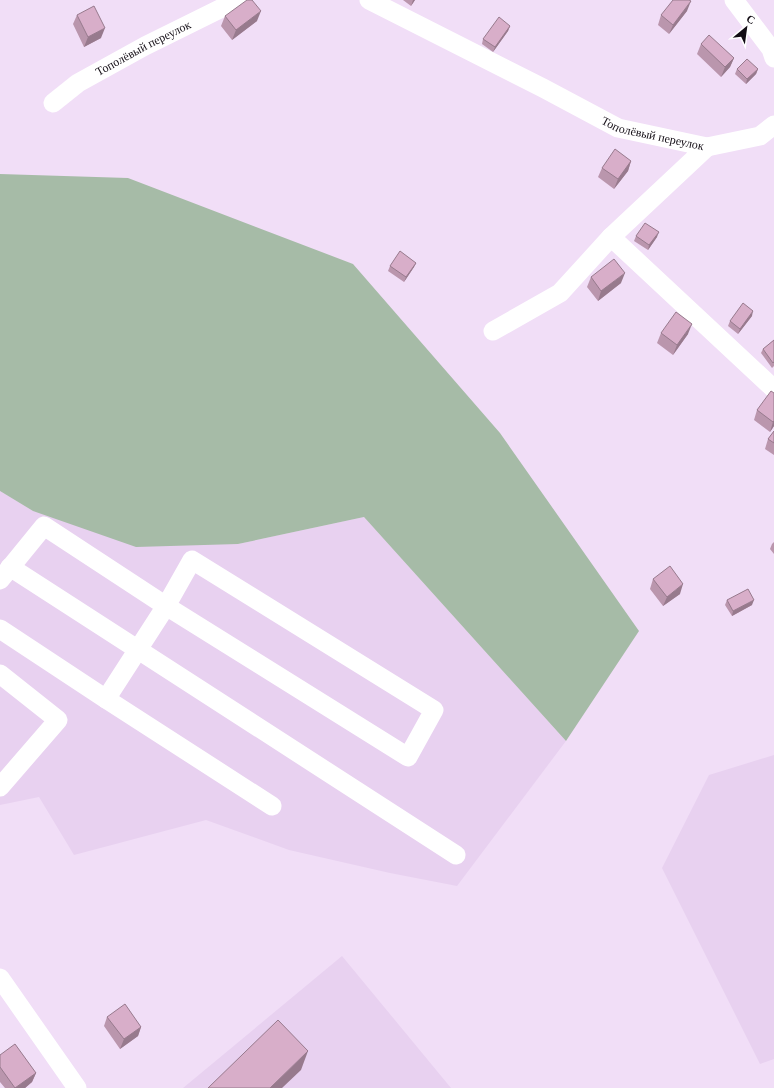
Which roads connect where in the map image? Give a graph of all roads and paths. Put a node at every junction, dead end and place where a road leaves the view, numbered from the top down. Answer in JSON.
{"nodes":[{"id":1,"x":238,"y":0,"type":"edge"},
{"id":2,"x":369,"y":0,"type":"edge"},
{"id":3,"x":734,"y":0,"type":"edge"},
{"id":4,"x":774,"y":58,"type":"edge"},
{"id":5,"x":53,"y":103,"type":"dead end"},
{"id":6,"x":774,"y":124,"type":"edge"},
{"id":7,"x":707,"y":147,"type":"junction"},
{"id":8,"x":611,"y":237,"type":"junction"},
{"id":9,"x":493,"y":331,"type":"dead end"},
{"id":10,"x":774,"y":389,"type":"edge"},
{"id":11,"x":5,"y":574,"type":"edge"},
{"id":12,"x":166,"y":606,"type":"junction"},
{"id":13,"x":0,"y":629,"type":"edge"},
{"id":14,"x":138,"y":650,"type":"junction"},
{"id":15,"x":0,"y":674,"type":"edge"},
{"id":16,"x":106,"y":699,"type":"junction"},
{"id":17,"x":0,"y":787,"type":"edge"},
{"id":18,"x":272,"y":806,"type":"dead end"},
{"id":19,"x":456,"y":855,"type":"dead end"},
{"id":20,"x":0,"y":978,"type":"edge"},
{"id":21,"x":77,"y":1088,"type":"edge"}],
"edges":[{"from":1,"to":5,"type":"street","name":"Тополёвый переулок"},
{"from":2,"to":7,"type":"street","name":"Тополёвый переулок"},
{"from":3,"to":4,"type":"street"},
{"from":6,"to":7,"type":"street"},
{"from":7,"to":8,"type":"street","name":"Тополёвый переулок"},
{"from":8,"to":9,"type":"street","name":"Тополёвый переулок"},
{"from":8,"to":10,"type":"street"},
{"from":11,"to":12,"type":"street"},
{"from":11,"to":14,"type":"street"},
{"from":12,"to":12,"type":"street"},
{"from":12,"to":14,"type":"street"},
{"from":13,"to":16,"type":"street"},
{"from":14,"to":16,"type":"street"},
{"from":14,"to":19,"type":"street"},
{"from":15,"to":17,"type":"street"},
{"from":16,"to":18,"type":"street"},
{"from":20,"to":21,"type":"street"}]}
